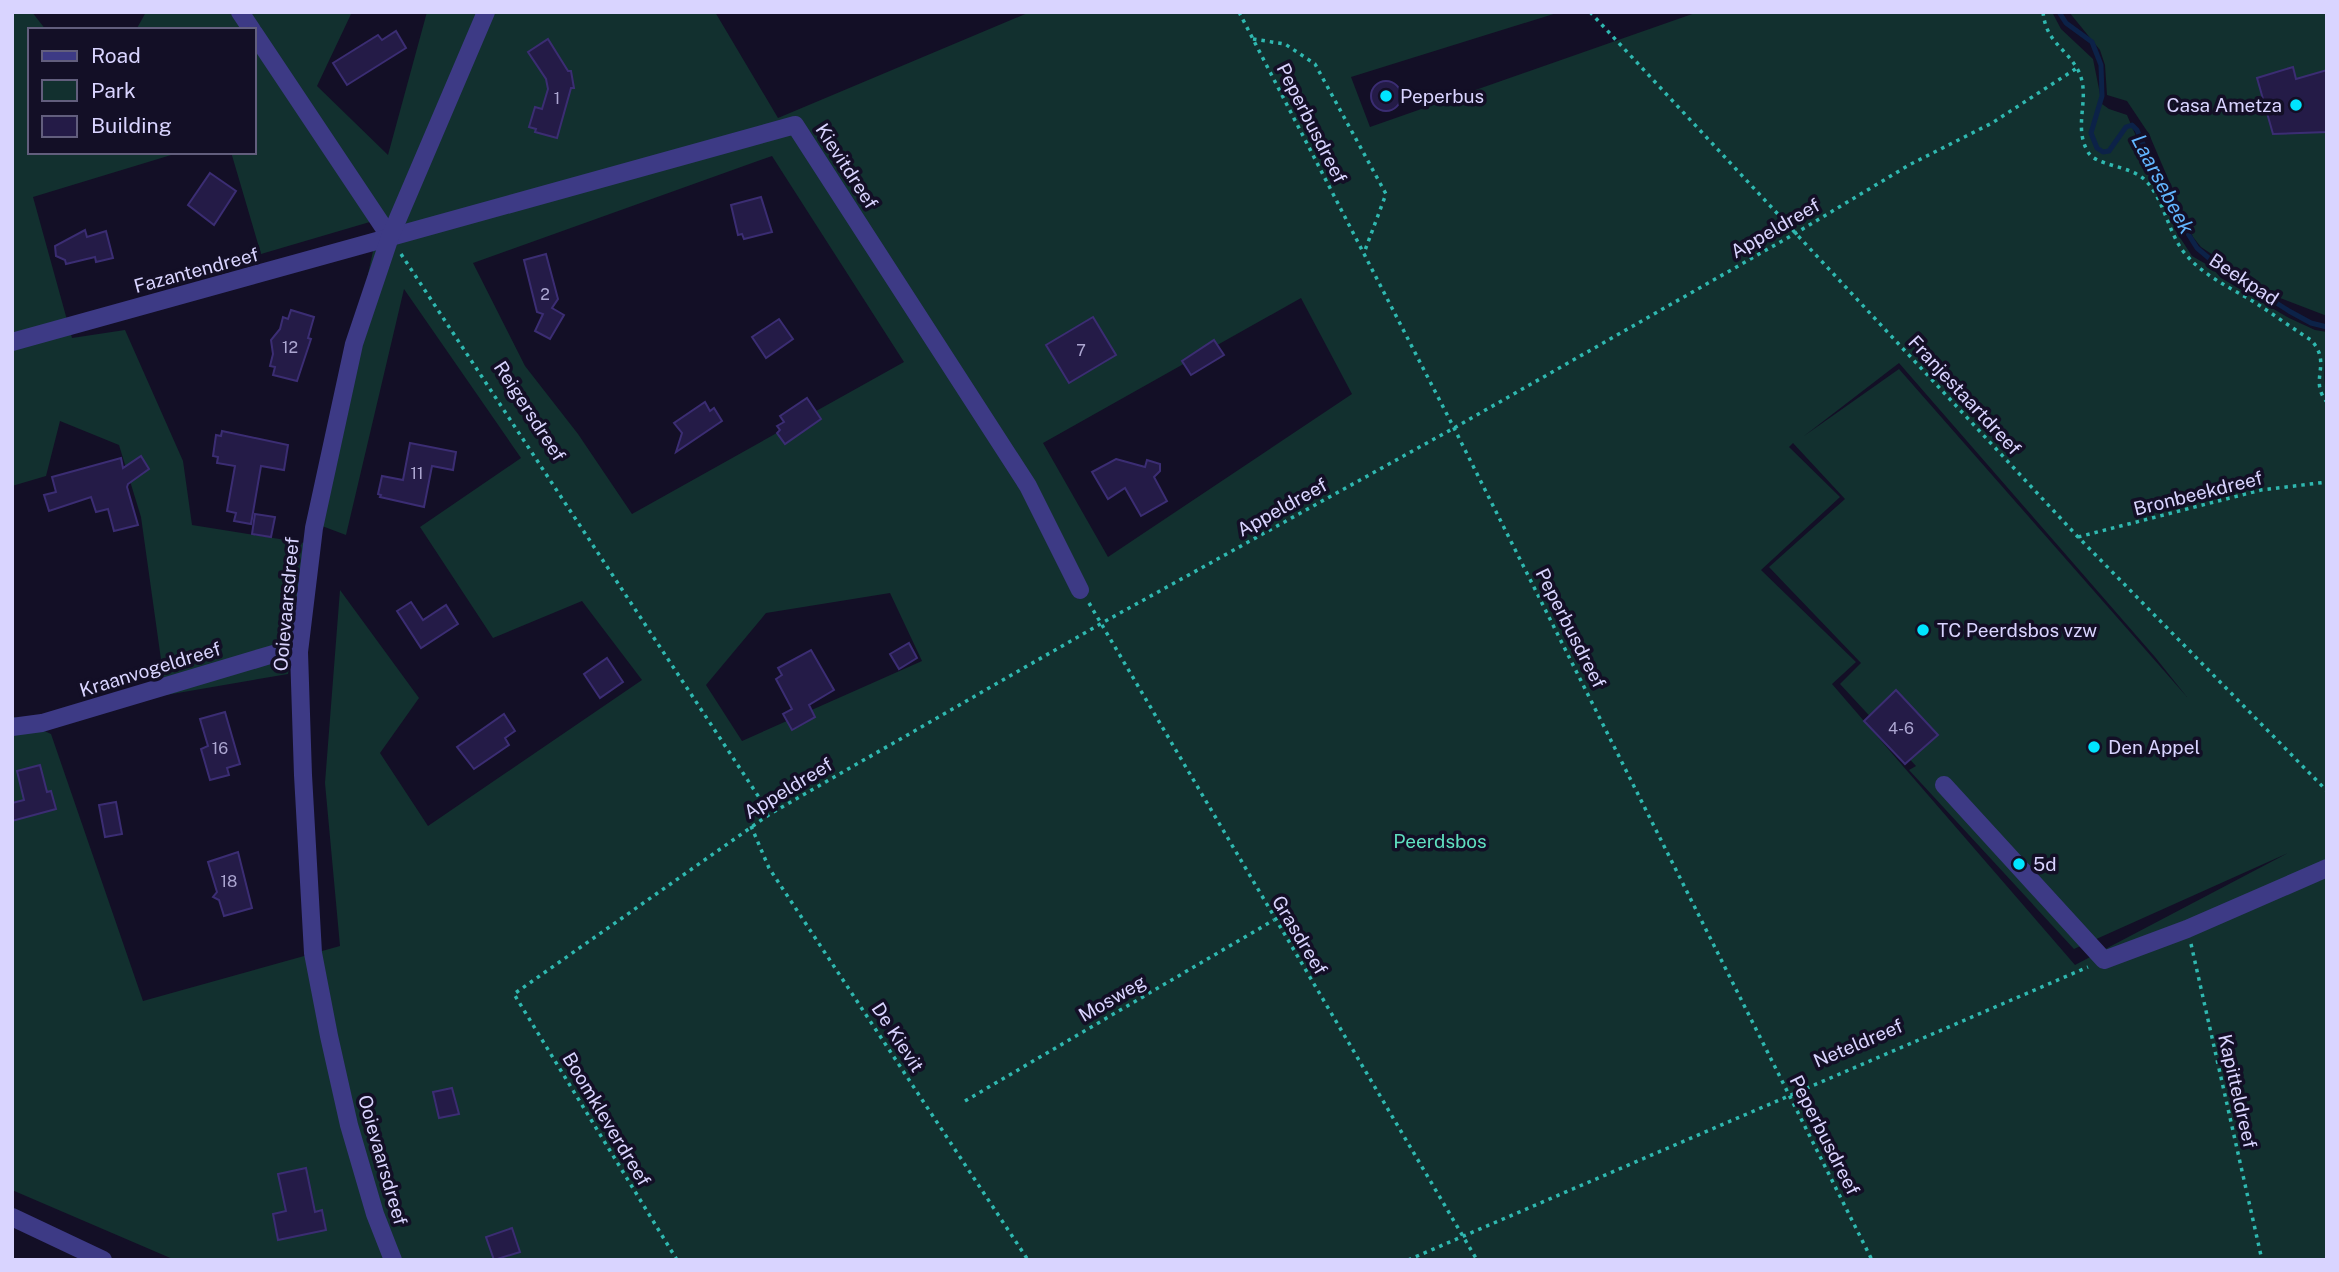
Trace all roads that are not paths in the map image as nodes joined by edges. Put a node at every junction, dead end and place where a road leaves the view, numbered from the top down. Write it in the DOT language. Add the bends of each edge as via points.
graph roads {
  1 [pos="240,12"];
  2 [pos="486,12"];
  3 [pos="251,28"];
  4 [pos="256,36"];
  5 [pos="390,237"];
  6 [pos="12,342"];
  7 [pos="1080,590"];
  8 [pos="299,652"];
  9 [pos="12,727"];
  10 [pos="1944,785"];
  11 [pos="2327,868"];
  12 [pos="12,1217"];
  13 [pos="103,1260"];
  14 [pos="393,1260"];
  1 -- 3 [label="street"];
  2 -- 5 [label="street, Ooievaarsdreef"];
  4 -- 5 [label="street"];
  5 -- 6 [label="street, Fazantendreef"];
  5 -- 7 [label="street, Kievitdreef" via="795,125 1028,486"];
  5 -- 8 [label="street, Ooievaarsdreef" via="354,344 314,527"];
  8 -- 9 [label="street, Kraanvogeldreef" via="280,652 43,723"];
  8 -- 14 [label="street, Ooievaarsdreef" via="313,953 349,1125 374,1213"];
  10 -- 11 [label="street" via="2104,960"];
  12 -- 13 [label="street"];
}
